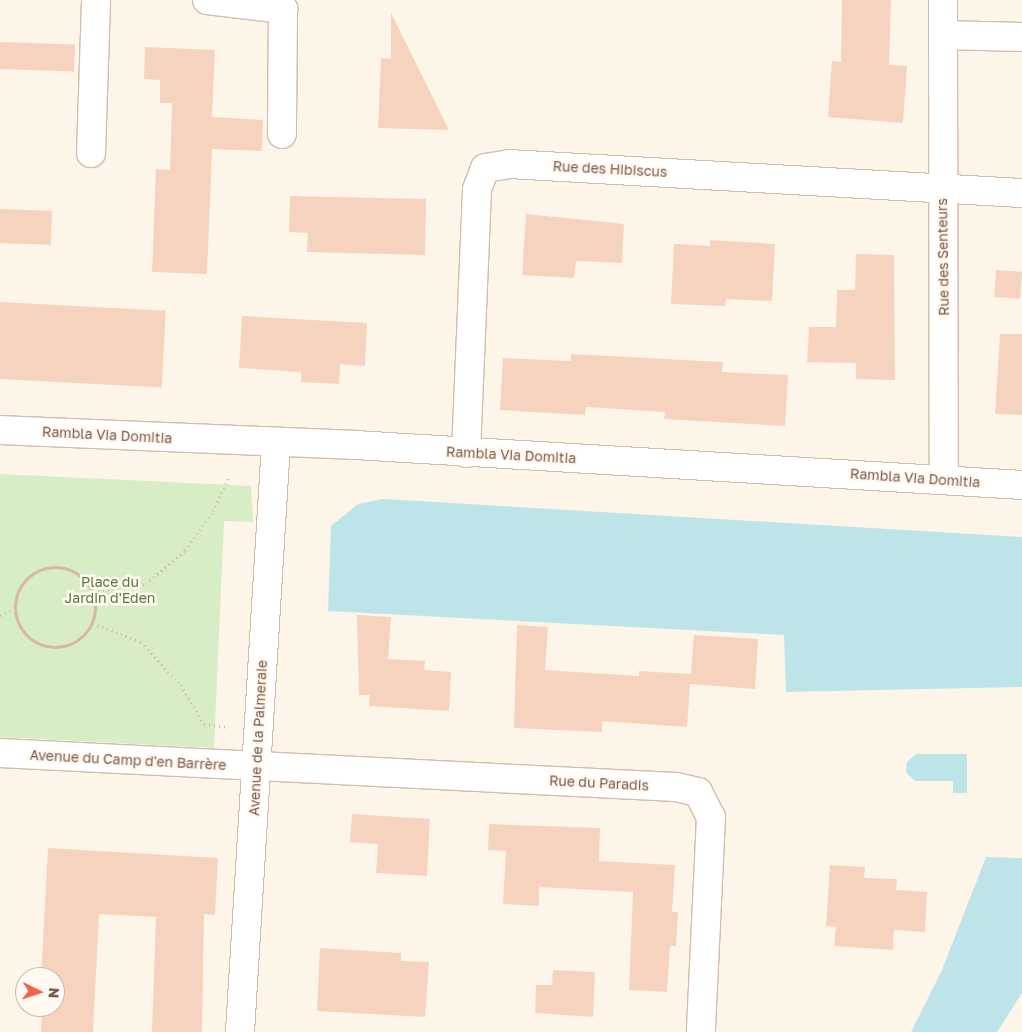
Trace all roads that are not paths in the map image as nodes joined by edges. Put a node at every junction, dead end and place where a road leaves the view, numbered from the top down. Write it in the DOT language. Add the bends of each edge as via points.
graph roads {
  1 [pos="96,0"];
  2 [pos="207,0"];
  3 [pos="943,0"];
  4 [pos="943,35"];
  5 [pos="1022,37"];
  6 [pos="282,134"];
  7 [pos="91,153"];
  8 [pos="942,187"];
  9 [pos="1022,193"];
  10 [pos="0,430"];
  11 [pos="276,444"];
  12 [pos="466,453"];
  13 [pos="944,479"];
  14 [pos="1022,485"];
  15 [pos="0,753"];
  16 [pos="256,767"];
  17 [pos="240,1032"];
  18 [pos="701,1032"];
  1 -- 7 [label="street"];
  2 -- 6 [label="street" via="283,9"];
  3 -- 4 [label="street, Rue des Senteurs"];
  4 -- 5 [label="street"];
  4 -- 8 [label="street, Rue des Senteurs"];
  8 -- 9 [label="street, Rue des Hibiscus"];
  8 -- 12 [label="street, Rue des Hibiscus" via="509,164 485,168 477,189"];
  8 -- 13 [label="street, Rue des Senteurs"];
  10 -- 11 [label="street, Rambla Via Domitia"];
  11 -- 12 [label="street, Rambla Via Domitia"];
  11 -- 16 [label="street, Avenue de la Palmeraie"];
  12 -- 13 [label="street, Rambla Via Domitia"];
  13 -- 14 [label="street, Rambla Via Domitia"];
  15 -- 16 [label="street, Avenue du Camp d'en Barrère"];
  16 -- 17 [label="street, Avenue de la Palmeraie"];
  16 -- 18 [label="street, Rue du Paradis" via="676,787 698,792 711,817"];
}
